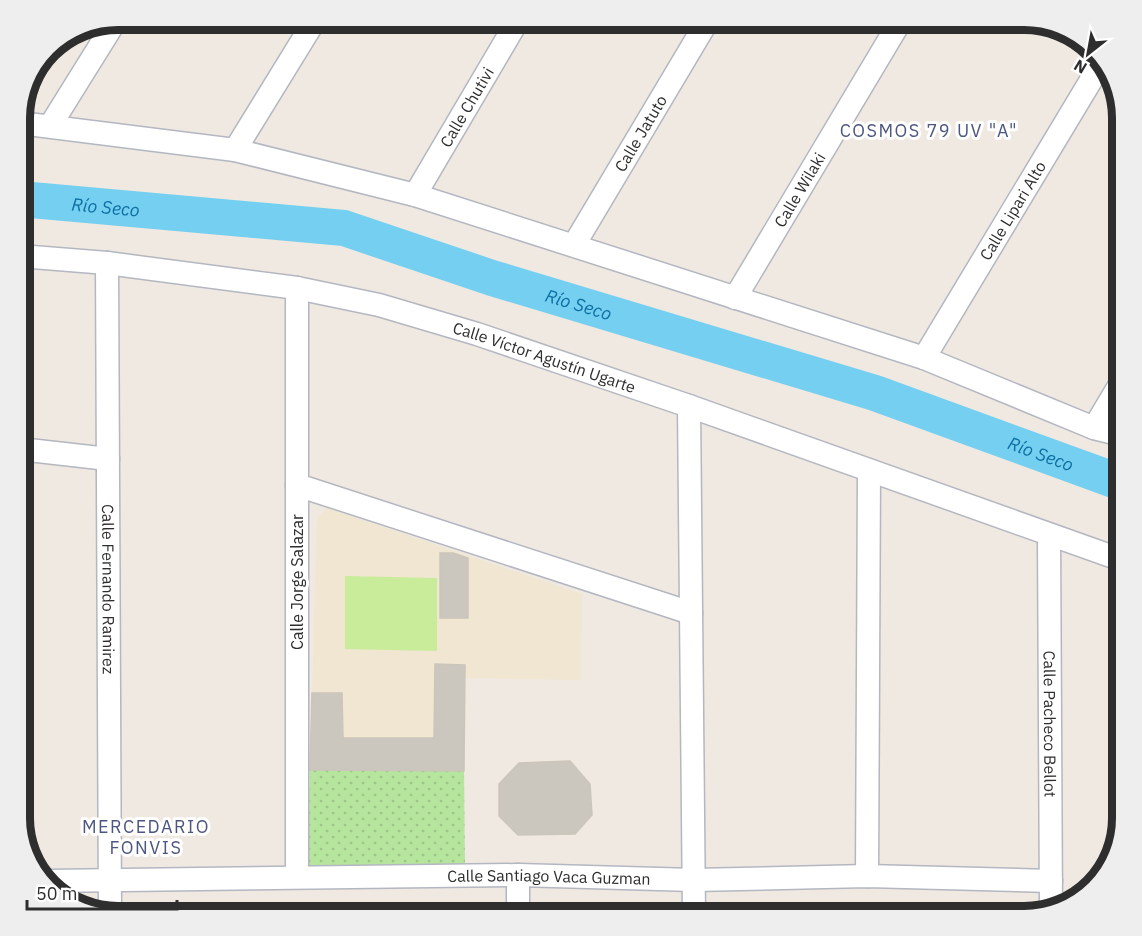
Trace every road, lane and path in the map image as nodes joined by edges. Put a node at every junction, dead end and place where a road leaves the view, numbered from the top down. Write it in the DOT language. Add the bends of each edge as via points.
graph roads {
  1 [pos="309,30"];
  2 [pos="512,30"];
  3 [pos="702,30"];
  4 [pos="896,30"];
  5 [pos="109,31"];
  6 [pos="1097,70"];
  7 [pos="30,124"];
  8 [pos="50,126"];
  9 [pos="235,150"];
  10 [pos="415,195"];
  11 [pos="574,245"];
  12 [pos="30,257"];
  13 [pos="107,263"];
  14 [pos="297,288"];
  15 [pos="735,298"];
  16 [pos="924,358"];
  17 [pos="1112,398"];
  18 [pos="689,406"];
  19 [pos="1095,428"];
  20 [pos="1112,432"];
  21 [pos="30,450"];
  22 [pos="108,459"];
  23 [pos="869,471"];
  24 [pos="297,485"];
  25 [pos="1049,536"];
  26 [pos="1112,557"];
  27 [pos="691,614"];
  28 [pos="518,875"];
  29 [pos="867,876"];
  30 [pos="297,877"];
  31 [pos="694,880"];
  32 [pos="57,881"];
  33 [pos="110,881"];
  34 [pos="1051,881"];
  35 [pos="1051,901"];
  36 [pos="110,905"];
  37 [pos="518,906"];
  38 [pos="694,906"];
  1 -- 9 [label="street"];
  2 -- 10 [label="street, Calle Chutivi"];
  3 -- 11 [label="street, Calle Jatuto"];
  4 -- 15 [label="street, Calle Wilaki"];
  5 -- 8 [label="street"];
  6 -- 16 [label="street, Calle Lipari Alto"];
  7 -- 8 [label="street"];
  8 -- 9 [label="street"];
  9 -- 10 [label="street"];
  10 -- 11 [label="street"];
  11 -- 15 [label="street"];
  12 -- 13 [label="street, Calle Víctor Agustín Ugarte"];
  13 -- 14 [label="street, Calle Víctor Agustín Ugarte"];
  13 -- 22 [label="street, Calle Fernando Ramirez"];
  14 -- 18 [label="street, Calle Víctor Agustín Ugarte" via="379,305 477,334"];
  14 -- 24 [label="street, Calle Jorge Salazar"];
  15 -- 16 [label="street"];
  16 -- 19 [label="street"];
  17 -- 19 [label="street"];
  18 -- 23 [label="street, Calle Víctor Agustín Ugarte"];
  18 -- 27 [label="street"];
  19 -- 20 [label="street"];
  21 -- 22 [label="street"];
  22 -- 33 [label="street, Calle Fernando Ramirez"];
  23 -- 25 [label="street, Calle Víctor Agustín Ugarte"];
  23 -- 29 [label="street"];
  24 -- 27 [label="street"];
  24 -- 30 [label="street, Calle Jorge Salazar"];
  25 -- 26 [label="street, Calle Víctor Agustín Ugarte"];
  25 -- 34 [label="street, Calle Pacheco Bellot"];
  27 -- 31 [label="street"];
  28 -- 30 [label="street, Calle Santiago Vaca Guzman"];
  28 -- 31 [label="street, Calle Santiago Vaca Guzman"];
  28 -- 37 [label="street"];
  29 -- 31 [label="street, Calle Santiago Vaca Guzman"];
  29 -- 34 [label="street, Calle Santiago Vaca Guzman"];
  30 -- 33 [label="street, Calle Santiago Vaca Guzman"];
  31 -- 38 [label="street"];
  32 -- 33 [label="street, Calle Santiago Vaca Guzman"];
  33 -- 36 [label="street, Calle Fernando Ramirez"];
  34 -- 35 [label="street, Calle Pacheco Bellot"];
}
